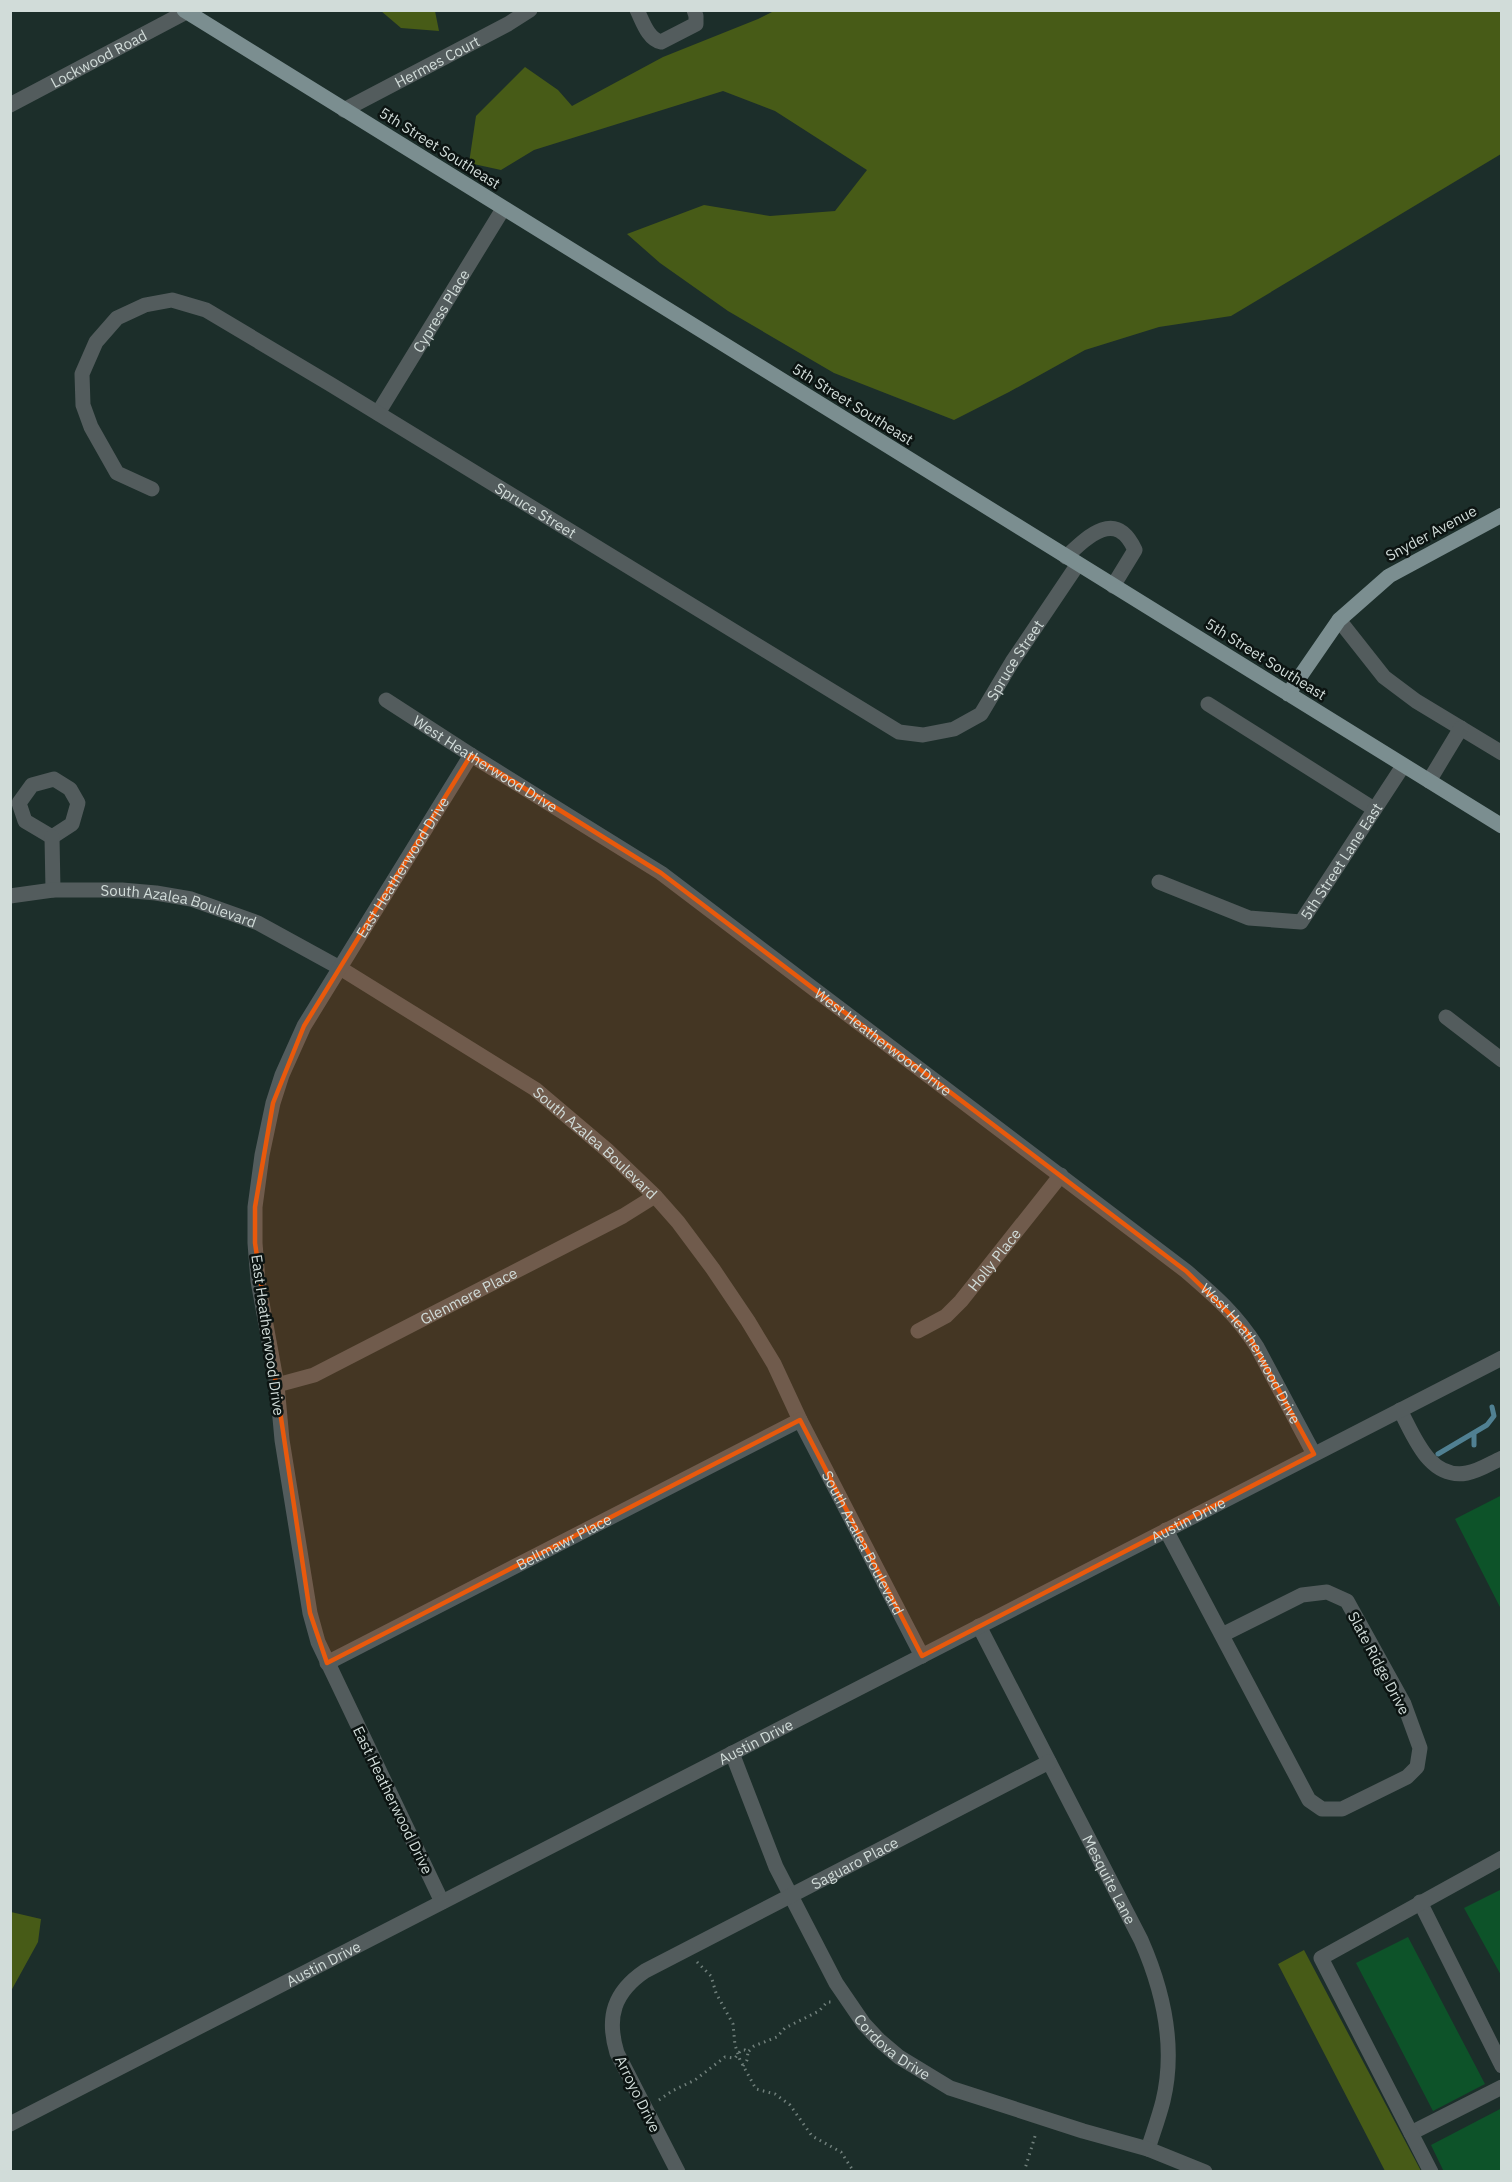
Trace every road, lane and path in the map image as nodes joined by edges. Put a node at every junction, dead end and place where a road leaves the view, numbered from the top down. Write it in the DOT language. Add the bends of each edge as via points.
graph roads {
  1 [pos="530,10"];
  2 [pos="637,10"];
  3 [pos="694,10"];
  4 [pos="185,11"];
  5 [pos="10,105"];
  6 [pos="344,110"];
  7 [pos="503,209"];
  8 [pos="378,413"];
  9 [pos="152,489"];
  10 [pos="1502,515"];
  11 [pos="1072,561"];
  12 [pos="1113,586"];
  13 [pos="1339,620"];
  14 [pos="1288,694"];
  15 [pos="386,700"];
  16 [pos="1208,704"];
  17 [pos="1461,728"];
  18 [pos="1502,753"];
  19 [pos="471,755"];
  20 [pos="1403,765"];
  21 [pos="1429,781"];
  22 [pos="1374,809"];
  23 [pos="1502,826"];
  24 [pos="52,837"];
  25 [pos="1159,882"];
  26 [pos="53,891"];
  27 [pos="10,896"];
  28 [pos="340,968"];
  29 [pos="1446,1017"];
  30 [pos="1502,1060"];
  31 [pos="1061,1175"];
  32 [pos="655,1196"];
  33 [pos="918,1331"];
  34 [pos="1502,1358"];
  35 [pos="277,1385"];
  36 [pos="1400,1410"];
  37 [pos="800,1420"];
  38 [pos="1314,1454"];
  39 [pos="1502,1458"];
  40 [pos="1166,1530"];
  41 [pos="979,1626"];
  42 [pos="1222,1635"];
  43 [pos="922,1656"];
  44 [pos="327,1663"];
  45 [pos="732,1753"];
  46 [pos="1048,1762"];
  47 [pos="1502,1858"];
  48 [pos="790,1894"];
  49 [pos="442,1902"];
  50 [pos="1420,1902"];
  51 [pos="690,1947"];
  52 [pos="660,1962"];
  53 [pos="846,1996"];
  54 [pos="748,2052"];
  55 [pos="738,2054"];
  56 [pos="743,2066"];
  57 [pos="1502,2066"];
  58 [pos="1500,2091"];
  59 [pos="644,2107"];
  60 [pos="1040,2117"];
  61 [pos="10,2124"];
  62 [pos="1412,2133"];
  63 [pos="1148,2150"];
  64 [pos="678,2172"];
  65 [pos="854,2172"];
  66 [pos="1024,2172"];
  67 [pos="1205,2172"];
  68 [pos="1431,2172"];
  1 -- 6 [label="street, Hermes Court"];
  2 -- 3 [label="street" via="650,35 662,42 696,24"];
  4 -- 5 [label="street, Lockwood Road"];
  4 -- 6 [label="main road, 5th Street Southeast"];
  6 -- 7 [label="main road, 5th Street Southeast"];
  7 -- 8 [label="street, Cypress Place"];
  7 -- 11 [label="main road, 5th Street Southeast"];
  8 -- 9 [label="street, Spruce Street" via="206,310 172,300 146,305 117,318 96,342 82,374 83,405 117,473"];
  8 -- 11 [label="street, Spruce Street" via="899,732 923,735 954,729 981,714"];
  10 -- 13 [label="main road, Snyder Avenue" via="1389,576"];
  11 -- 12 [label="main road, 5th Street Southeast"];
  11 -- 12 [label="street, Spruce Street" via="1087,537 1116,529 1128,535 1135,550"];
  12 -- 14 [label="main road, 5th Street Southeast"];
  13 -- 14 [label="main road, Snyder Avenue"];
  13 -- 17 [label="street" via="1384,677"];
  14 -- 20 [label="main road, 5th Street Southeast"];
  15 -- 19 [label="street, West Heatherwood Drive"];
  16 -- 22 [label="street"];
  17 -- 18 [label="street"];
  17 -- 21 [label="street"];
  19 -- 28 [label="street, East Heatherwood Drive"];
  19 -- 31 [label="street, West Heatherwood Drive" via="661,873"];
  20 -- 21 [label="main road, 5th Street Southeast"];
  20 -- 22 [label="street, 5th Street Lane East"];
  21 -- 23 [label="main road, 5th Street Southeast"];
  22 -- 25 [label="street, 5th Street Lane East" via="1301,922 1249,918"];
  24 -- 26 [label="street"];
  26 -- 27 [label="street, South Azalea Boulevard"];
  26 -- 28 [label="street, South Azalea Boulevard" via="122,890 191,899 258,923"];
  28 -- 32 [label="street, South Azalea Boulevard" via="535,1089"];
  28 -- 35 [label="street, East Heatherwood Drive" via="304,1026 282,1075 262,1155 255,1243"];
  29 -- 30 [label="street"];
  31 -- 33 [label="street, Holly Place" via="962,1301 946,1316"];
  31 -- 38 [label="street, West Heatherwood Drive" via="1186,1271 1232,1312 1257,1347"];
  32 -- 35 [label="street, Glenmere Place" via="314,1375"];
  32 -- 37 [label="street, South Azalea Boulevard" via="748,1321 774,1364"];
  34 -- 36 [label="street, Austin Drive"];
  35 -- 44 [label="street, East Heatherwood Drive" via="310,1613"];
  36 -- 38 [label="street, Austin Drive"];
  36 -- 39 [label="street" via="1426,1459 1439,1468 1464,1474"];
  37 -- 43 [label="street, South Azalea Boulevard"];
  37 -- 44 [label="street, Bellmawr Place"];
  38 -- 40 [label="street, Austin Drive"];
  40 -- 41 [label="street, Austin Drive"];
  40 -- 42 [label="street, Slate Ridge Drive"];
  41 -- 43 [label="street, Austin Drive"];
  41 -- 46 [label="street, Mesquite Lane"];
  42 -- 42 [label="street, Slate Ridge Drive" via="1308,1800 1322,1809 1342,1809 1407,1777 1417,1767 1420,1748 1404,1704 1347,1601 1327,1592 1302,1595"];
  43 -- 45 [label="street, Austin Drive"];
  44 -- 49 [label="street, East Heatherwood Drive"];
  45 -- 48 [label="street, Cordova Drive"];
  45 -- 49 [label="street, Austin Drive"];
  46 -- 48 [label="street, Saguaro Place"];
  46 -- 63 [label="street, Mesquite Lane" via="1141,1940 1162,1999 1168,2050 1166,2081"];
  47 -- 50 [label="street"];
  48 -- 51 [label="street, Saguaro Place"];
  48 -- 53 [label="street, Cordova Drive"];
  49 -- 61 [label="street, Austin Drive"];
  50 -- 57 [label="street"];
  50 -- 62 [label="street" via="1321,1958"];
  51 -- 52 [label="street, Saguaro Place"];
  51 -- 55 [label="path" via="694,1960 711,1976 733,2024"];
  52 -- 59 [label="street, Arroyo Drive" via="632,1980 621,1993 612,2025 617,2053"];
  53 -- 54 [label="path" via="827,2002 819,2011"];
  53 -- 60 [label="street, Cordova Drive" via="879,2040 936,2081"];
  54 -- 55 [label="path" via="741,2050"];
  54 -- 56 [label="path"];
  55 -- 56 [label="path"];
  55 -- 59 [label="path" via="719,2060 695,2080"];
  56 -- 65 [label="path" via="756,2089 775,2094 790,2105 812,2136 841,2152"];
  58 -- 62 [label="street"];
  59 -- 64 [label="street, Arroyo Drive"];
  60 -- 63 [label="street, Cordova Drive"];
  60 -- 66 [label="path"];
  62 -- 68 [label="street"];
  63 -- 67 [label="street, Cordova Drive"];
}
